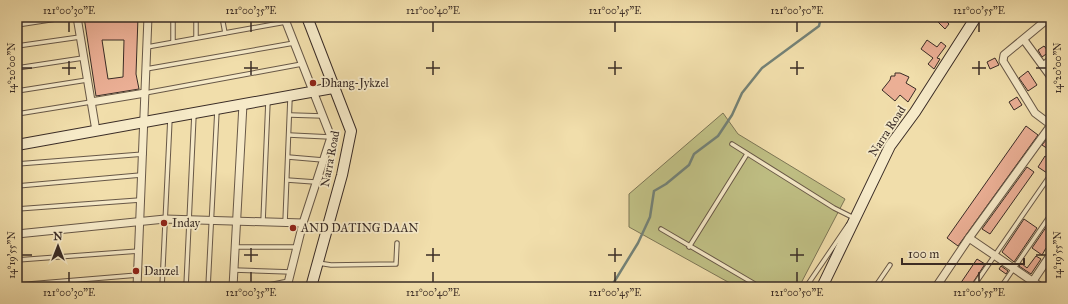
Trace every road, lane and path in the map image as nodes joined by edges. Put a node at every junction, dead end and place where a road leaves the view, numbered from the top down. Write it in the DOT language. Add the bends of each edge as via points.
graph roads {
  1 [pos="69,17"];
  2 [pos="77,17"];
  3 [pos="148,17"];
  4 [pos="173,17"];
  5 [pos="196,17"];
  6 [pos="222,17"];
  7 [pos="306,17"];
  8 [pos="976,17"];
  9 [pos="1050,17"];
  10 [pos="285,20"];
  11 [pos="17,25"];
  12 [pos="225,33"];
  13 [pos="80,37"];
  14 [pos="196,38"];
  15 [pos="1024,40"];
  16 [pos="172,42"];
  17 [pos="294,43"];
  18 [pos="17,46"];
  19 [pos="147,47"];
  20 [pos="83,58"];
  21 [pos="1051,58"];
  22 [pos="302,64"];
  23 [pos="1042,65"];
  24 [pos="17,68"];
  25 [pos="146,69"];
  26 [pos="1051,77"];
  27 [pos="87,80"];
  28 [pos="333,88"];
  29 [pos="17,91"];
  30 [pos="313,92"];
  31 [pos="145,93"];
  32 [pos="290,96"];
  33 [pos="268,100"];
  34 [pos="91,102"];
  35 [pos="243,104"];
  36 [pos="217,109"];
  37 [pos="194,113"];
  38 [pos="17,114"];
  39 [pos="290,115"];
  40 [pos="323,116"];
  41 [pos="170,117"];
  42 [pos="145,121"];
  43 [pos="1051,126"];
  44 [pos="96,131"];
  45 [pos="289,135"];
  46 [pos="331,137"];
  47 [pos="17,144"];
  48 [pos="732,144"];
  49 [pos="144,154"];
  50 [pos="747,154"];
  51 [pos="288,157"];
  52 [pos="324,160"];
  53 [pos="17,164"];
  54 [pos="1051,174"];
  55 [pos="142,175"];
  56 [pos="287,180"];
  57 [pos="315,182"];
  58 [pos="17,186"];
  59 [pos="140,200"];
  60 [pos="17,209"];
  61 [pos="1051,214"];
  62 [pos="165,219"];
  63 [pos="189,220"];
  64 [pos="854,220"];
  65 [pos="212,221"];
  66 [pos="140,222"];
  67 [pos="236,222"];
  68 [pos="263,222"];
  69 [pos="285,223"];
  70 [pos="303,223"];
  71 [pos="661,229"];
  72 [pos="17,234"];
  73 [pos="969,238"];
  74 [pos="397,243"];
  75 [pos="235,247"];
  76 [pos="297,247"];
  77 [pos="689,247"];
  78 [pos="139,251"];
  79 [pos="995,256"];
  80 [pos="1050,257"];
  81 [pos="17,260"];
  82 [pos="318,263"];
  83 [pos="890,265"];
  84 [pos="1014,268"];
  85 [pos="234,270"];
  86 [pos="291,272"];
  87 [pos="138,275"];
  88 [pos="1033,281"];
  89 [pos="17,284"];
  90 [pos="137,287"];
  91 [pos="162,287"];
  92 [pos="186,287"];
  93 [pos="208,287"];
  94 [pos="233,287"];
  95 [pos="268,287"];
  96 [pos="311,287"];
  97 [pos="760,287"];
  98 [pos="806,287"];
  99 [pos="822,287"];
  100 [pos="875,287"];
  101 [pos="936,287"];
  102 [pos="973,287"];
  103 [pos="1001,287"];
  104 [pos="1041,287"];
  1 -- 11 [label="lane"];
  2 -- 13 [label="street"];
  3 -- 19 [label="street"];
  4 -- 16 [label="lane"];
  5 -- 14 [label="lane"];
  6 -- 12 [label="lane"];
  7 -- 28 [label="street, Narra Road"];
  8 -- 64 [label="street, Narra Road" via="916,112 890,146"];
  9 -- 15 [label="street"];
  10 -- 12 [label="lane"];
  10 -- 17 [label="street"];
  12 -- 14 [label="lane"];
  13 -- 18 [label="lane"];
  13 -- 20 [label="street"];
  14 -- 16 [label="lane"];
  15 -- 23 [label="street"];
  15 -- 43 [label="street" via="1004,55 1003,61 1035,113"];
  16 -- 19 [label="lane"];
  17 -- 22 [label="street"];
  17 -- 25 [label="lane"];
  19 -- 25 [label="street"];
  20 -- 24 [label="lane"];
  20 -- 27 [label="street"];
  21 -- 23 [label="lane"];
  22 -- 30 [label="street"];
  22 -- 31 [label="lane"];
  23 -- 26 [label="street"];
  25 -- 31 [label="street"];
  27 -- 29 [label="lane"];
  27 -- 34 [label="street"];
  28 -- 30 [label="street"];
  28 -- 82 [label="street, Narra Road" via="351,131"];
  30 -- 32 [label="street"];
  30 -- 40 [label="street"];
  31 -- 34 [label="street"];
  31 -- 42 [label="street"];
  32 -- 33 [label="street"];
  32 -- 39 [label="lane"];
  33 -- 35 [label="street"];
  33 -- 68 [label="lane"];
  34 -- 38 [label="lane"];
  34 -- 44 [label="street"];
  35 -- 36 [label="street"];
  35 -- 67 [label="street"];
  36 -- 37 [label="street"];
  36 -- 65 [label="lane"];
  37 -- 41 [label="street"];
  37 -- 63 [label="lane"];
  39 -- 40 [label="lane"];
  39 -- 45 [label="lane"];
  40 -- 46 [label="street"];
  41 -- 42 [label="street"];
  41 -- 62 [label="lane"];
  42 -- 44 [label="street"];
  42 -- 49 [label="street"];
  43 -- 73 [label="street"];
  44 -- 47 [label="street"];
  45 -- 46 [label="lane"];
  45 -- 51 [label="lane"];
  46 -- 52 [label="street"];
  48 -- 50 [label="lane"];
  49 -- 53 [label="lane"];
  49 -- 55 [label="street"];
  50 -- 64 [label="lane"];
  50 -- 77 [label="lane"];
  51 -- 52 [label="lane"];
  51 -- 56 [label="lane"];
  52 -- 57 [label="street"];
  54 -- 79 [label="lane"];
  55 -- 58 [label="lane"];
  55 -- 59 [label="street"];
  56 -- 57 [label="lane"];
  56 -- 69 [label="lane"];
  57 -- 70 [label="street"];
  59 -- 60 [label="lane"];
  59 -- 66 [label="street"];
  61 -- 84 [label="lane"];
  62 -- 63 [label="street"];
  62 -- 66 [label="street"];
  62 -- 91 [label="lane"];
  63 -- 65 [label="street"];
  63 -- 92 [label="lane"];
  64 -- 98 [label="lane" via="846,226"];
  64 -- 99 [label="street, Narra Road"];
  65 -- 67 [label="street"];
  65 -- 93 [label="lane"];
  66 -- 72 [label="street"];
  66 -- 78 [label="street"];
  67 -- 68 [label="street"];
  67 -- 75 [label="street"];
  68 -- 69 [label="street"];
  69 -- 70 [label="street"];
  70 -- 76 [label="street"];
  71 -- 77 [label="lane"];
  73 -- 79 [label="street"];
  73 -- 101 [label="street"];
  74 -- 82 [label="lane" via="396,264"];
  75 -- 76 [label="lane"];
  75 -- 85 [label="street"];
  76 -- 86 [label="street"];
  77 -- 97 [label="lane"];
  78 -- 81 [label="lane"];
  78 -- 87 [label="street"];
  79 -- 84 [label="street"];
  79 -- 102 [label="lane"];
  80 -- 88 [label="street"];
  82 -- 96 [label="street, Narra Road"];
  83 -- 100 [label="lane"];
  84 -- 88 [label="street"];
  84 -- 103 [label="lane"];
  85 -- 86 [label="lane"];
  85 -- 94 [label="street"];
  86 -- 95 [label="street" via="288,283"];
  87 -- 89 [label="lane"];
  87 -- 90 [label="street"];
  88 -- 104 [label="street"];
}
